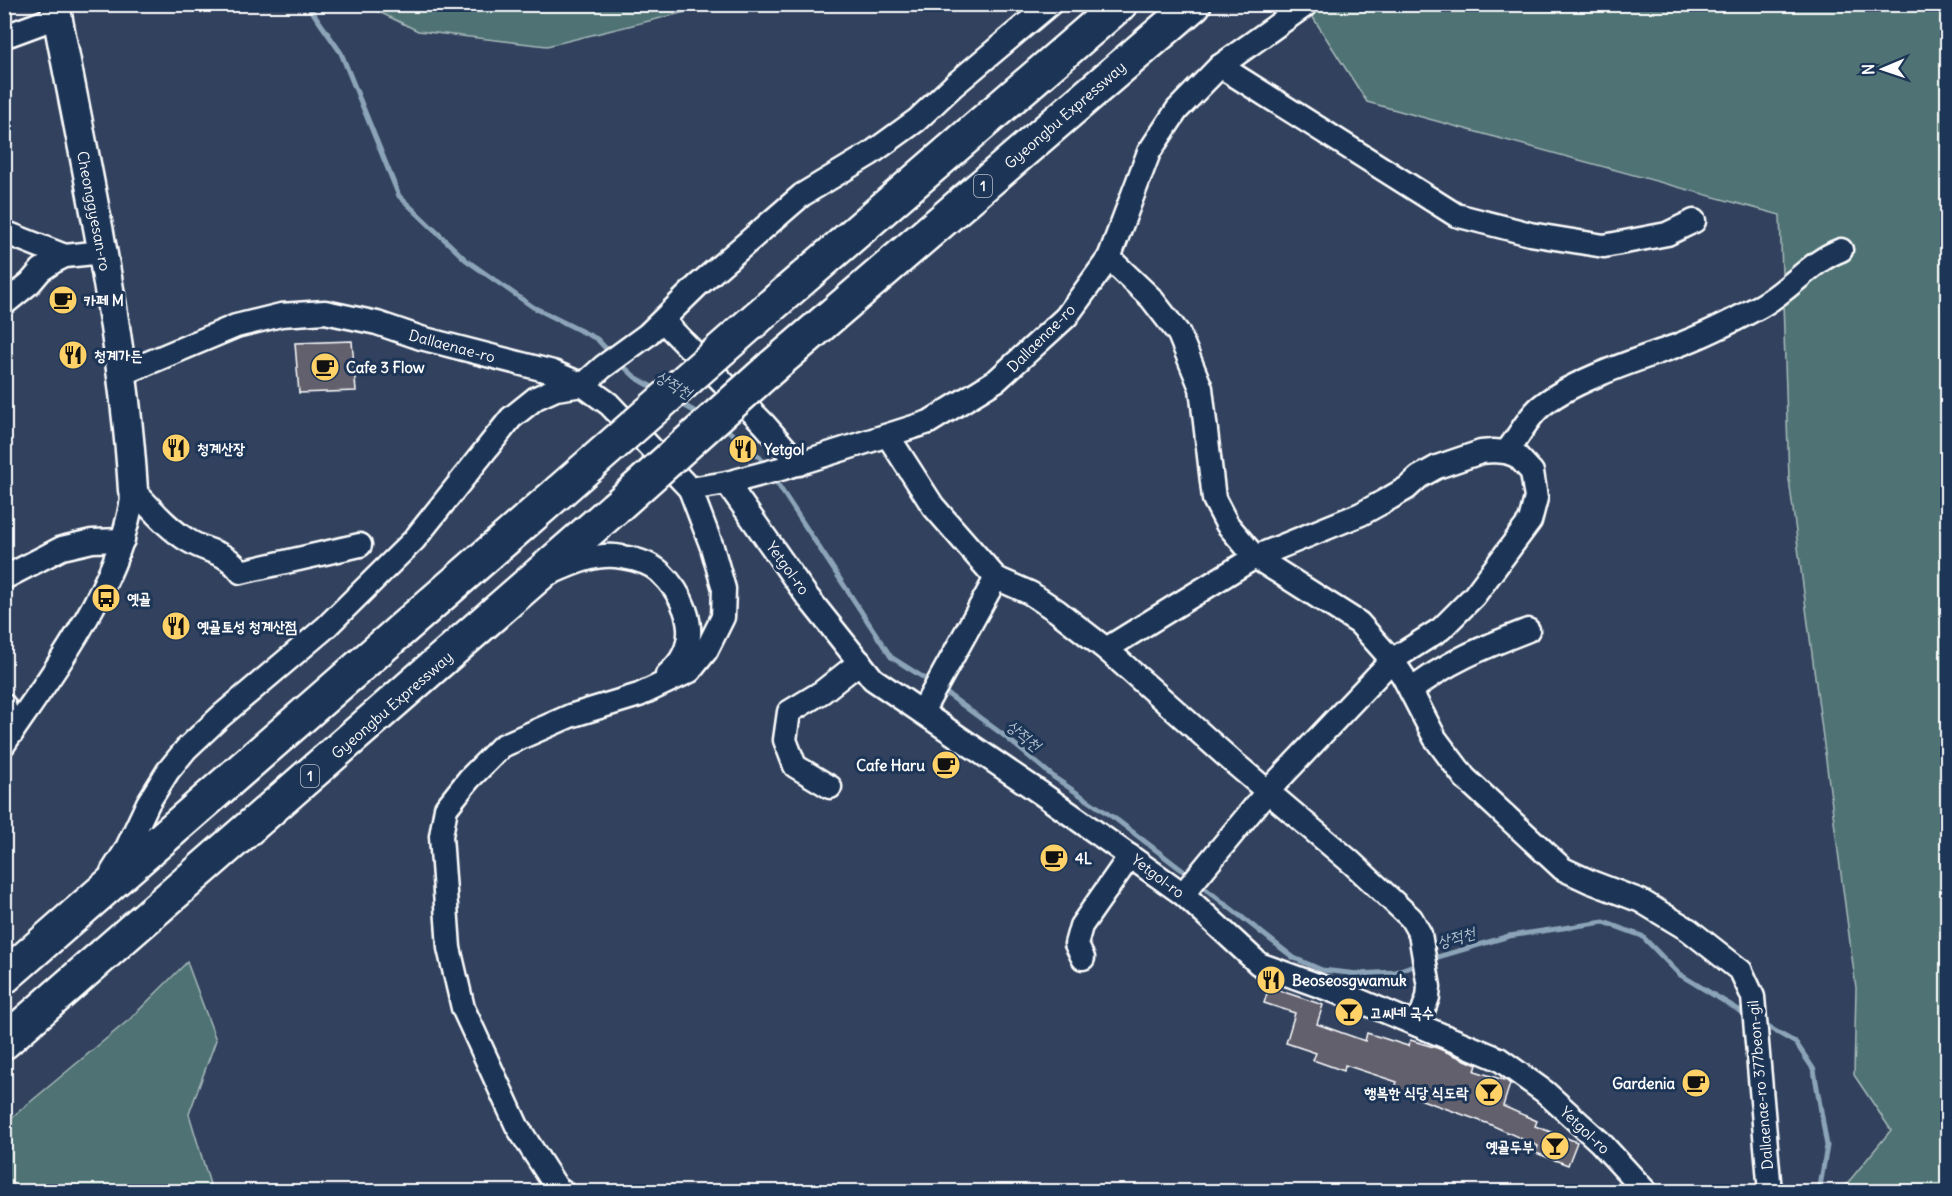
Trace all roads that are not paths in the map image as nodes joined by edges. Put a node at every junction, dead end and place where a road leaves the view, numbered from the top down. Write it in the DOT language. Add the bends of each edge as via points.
graph roads {
  1 [pos="1050,4"];
  2 [pos="1120,4"];
  3 [pos="1194,4"];
  4 [pos="1307,4"];
  5 [pos="56,11"];
  6 [pos="4,34"];
  7 [pos="1220,66"];
  8 [pos="1694,221"];
  9 [pos="4,232"];
  10 [pos="1841,250"];
  11 [pos="103,252"];
  12 [pos="65,256"];
  13 [pos="1109,258"];
  14 [pos="4,304"];
  15 [pos="655,328"];
  16 [pos="122,374"];
  17 [pos="583,385"];
  18 [pos="888,436"];
  19 [pos="1506,452"];
  20 [pos="791,466"];
  21 [pos="738,480"];
  22 [pos="690,489"];
  23 [pos="133,490"];
  24 [pos="123,540"];
  25 [pos="360,545"];
  26 [pos="1255,557"];
  27 [pos="4,578"];
  28 [pos="996,578"];
  29 [pos="524,588"];
  30 [pos="1528,630"];
  31 [pos="1106,649"];
  32 [pos="1392,660"];
  33 [pos="860,662"];
  34 [pos="1411,691"];
  35 [pos="639,695"];
  36 [pos="926,704"];
  37 [pos="4,705"];
  38 [pos="8,738"];
  39 [pos="830,788"];
  40 [pos="1267,792"];
  41 [pos="1130,856"];
  42 [pos="1183,894"];
  43 [pos="96,898"];
  44 [pos="1083,958"];
  45 [pos="4,976"];
  46 [pos="1418,1025"];
  47 [pos="4,1042"];
  48 [pos="563,1191"];
  49 [pos="1646,1191"];
  50 [pos="1770,1191"];
  1 -- 15 [label="street" via="917,120 802,195"];
  2 -- 43 [label="highway, bridge"];
  3 -- 29 [label="highway, Gyeongbu Expressway / 1, bridge" via="772,367"];
  4 -- 7 [label="street, Dallaenae-ro"];
  5 -- 6 [label="street"];
  5 -- 11 [label="main road, Cheonggyesan-ro"];
  7 -- 8 [label="street" via="1456,215 1530,234 1604,246 1667,234"];
  7 -- 13 [label="street, Dallaenae-ro" via="1177,110 1149,152"];
  9 -- 12 [label="street"];
  10 -- 19 [label="street" via="1827,255 1759,307 1551,400 1538,409"];
  11 -- 12 [label="street"];
  11 -- 16 [label="main road, Cheonggyesan-ro"];
  12 -- 14 [label="street" via="40,270"];
  13 -- 18 [label="street, Dallaenae-ro" via="1066,317 997,380 929,423"];
  13 -- 26 [label="street, Dallaenae-ro 377beon-gil" via="1151,298 1179,334 1202,388 1214,499 1227,524"];
  15 -- 17 [label="street"];
  15 -- 20 [label="street" via="764,424"];
  16 -- 17 [label="street, Dallaenae-ro" via="236,326 281,315 325,312 553,372"];
  16 -- 23 [label="main road, Cheonggyesan-ro"];
  17 -- 22 [label="street, Dallaenae-ro" via="609,404"];
  17 -- 43 [label="street" via="556,389 536,398 511,418 414,540 325,628 186,749 148,803 126,850"];
  18 -- 20 [label="street, Dallaenae-ro"];
  18 -- 28 [label="street" via="933,506"];
  19 -- 26 [label="street" via="1481,452 1437,467 1361,514"];
  19 -- 32 [label="street" via="1517,456 1532,472 1536,498 1530,521 1461,609 1441,629"];
  20 -- 21 [label="street, Dallaenae-ro"];
  21 -- 22 [label="street"];
  21 -- 33 [label="street, Yetgol-ro" via="806,595"];
  22 -- 35 [label="street" via="724,589 723,617 706,651 690,671"];
  23 -- 24 [label="street, Cheonggyesan-ro"];
  23 -- 25 [label="street" via="172,529 190,542 231,559 241,572"];
  24 -- 27 [label="street" via="92,540 62,548"];
  24 -- 38 [label="street, Cheonggyesan-ro" via="84,623"];
  26 -- 31 [label="street"];
  26 -- 32 [label="street, Dallaenae-ro 377beon-gil" via="1359,623"];
  28 -- 31 [label="street" via="1030,593"];
  28 -- 36 [label="street"];
  29 -- 35 [label="street" via="568,565 600,557 620,556 659,571 682,600 688,615 688,643 678,664"];
  29 -- 47 [label="highway, Gyeongbu Expressway / 1"];
  30 -- 34 [label="street" via="1428,676"];
  31 -- 40 [label="street"];
  32 -- 34 [label="street, Dallaenae-ro 377beon-gil"];
  32 -- 40 [label="street"];
  33 -- 36 [label="street, Yetgol-ro" via="873,678"];
  33 -- 39 [label="street" via="789,712 785,740 795,766"];
  34 -- 50 [label="street, Dallaenae-ro 377beon-gil" via="1435,738 1465,778 1563,869 1641,901 1689,930 1741,970 1753,997"];
  35 -- 48 [label="street" via="570,716 502,746 446,808 441,836 449,948 463,1008 517,1126 557,1188"];
  36 -- 41 [label="street, Yetgol-ro"];
  37 -- 38 [label="street"];
  40 -- 42 [label="street"];
  40 -- 46 [label="street" via="1390,897 1417,927 1429,992"];
  41 -- 42 [label="street, Yetgol-ro"];
  41 -- 44 [label="street" via="1081,926 1076,944"];
  42 -- 46 [label="street, Yetgol-ro" via="1259,964"];
  43 -- 45 [label="highway"];
  46 -- 49 [label="street, Yetgol-ro" via="1499,1059 1545,1092"];
}
